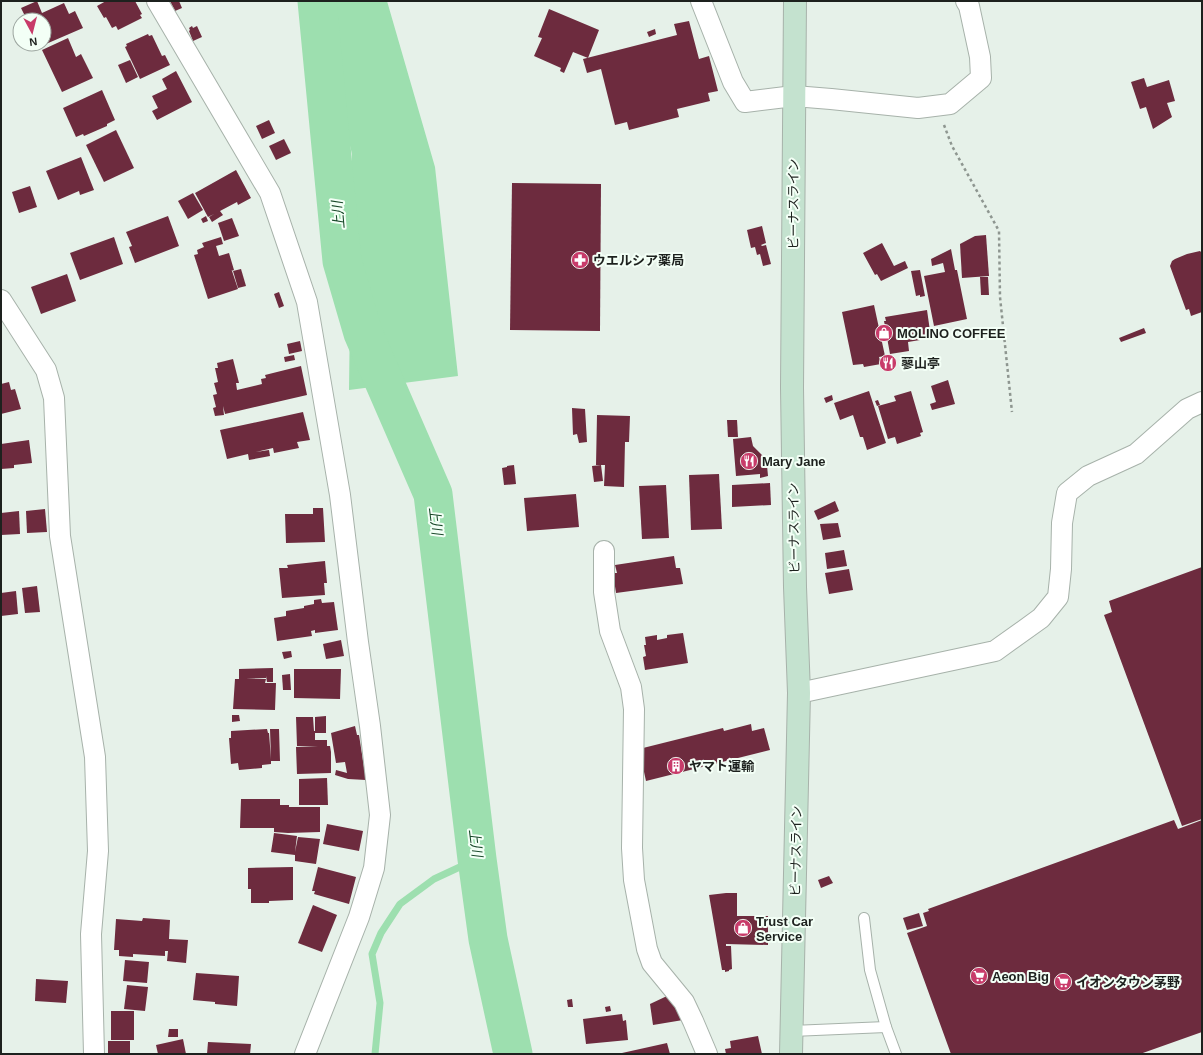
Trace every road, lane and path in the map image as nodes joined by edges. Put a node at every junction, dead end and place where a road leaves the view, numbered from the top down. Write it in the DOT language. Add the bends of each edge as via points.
graph roads {
  1 [pos="157,1"];
  2 [pos="701,1"];
  3 [pos="795,1"];
  4 [pos="966,1"];
  5 [pos="794,96"];
  6 [pos="937,106"];
  7 [pos="1,300"];
  8 [pos="1202,402"];
  9 [pos="1012,412"];
  10 [pos="604,551"];
  11 [pos="799,693"];
  12 [pos="864,918"];
  13 [pos="886,1027"];
  14 [pos="792,1031"];
  15 [pos="94,1054"];
  16 [pos="305,1054"];
  17 [pos="706,1054"];
  18 [pos="791,1054"];
  19 [pos="896,1054"];
  1 -- 16 [label="street" via="270,193 307,302 340,495 380,814 374,868 359,917"];
  2 -- 5 [label="street" via="733,82 745,102"];
  3 -- 5 [label="main road, ビーナスライン"];
  4 -- 6 [label="street" via="980,57 981,78 950,104"];
  5 -- 6 [label="street" via="918,108"];
  5 -- 11 [label="main road, ビーナスライン" via="792,388"];
  6 -- 9 [label="path" via="952,146 998,231 1000,297"];
  7 -- 15 [label="street" via="46,370 54,398 60,536 95,757 98,851 92,934"];
  8 -- 11 [label="street" via="1187,409 1136,454 1088,476 1067,493 1062,523 1058,597 1041,618 995,651"];
  10 -- 17 [label="street" via="604,592 610,631 631,687 634,709 632,848 634,880 646,949 652,963 684,1002"];
  11 -- 14 [label="main road, ビーナスライン"];
  12 -- 13 [label="lane" via="870,970"];
  13 -- 14 [label="lane"];
  13 -- 19 [label="lane"];
  14 -- 18 [label="main road, ビーナスライン"];
}
